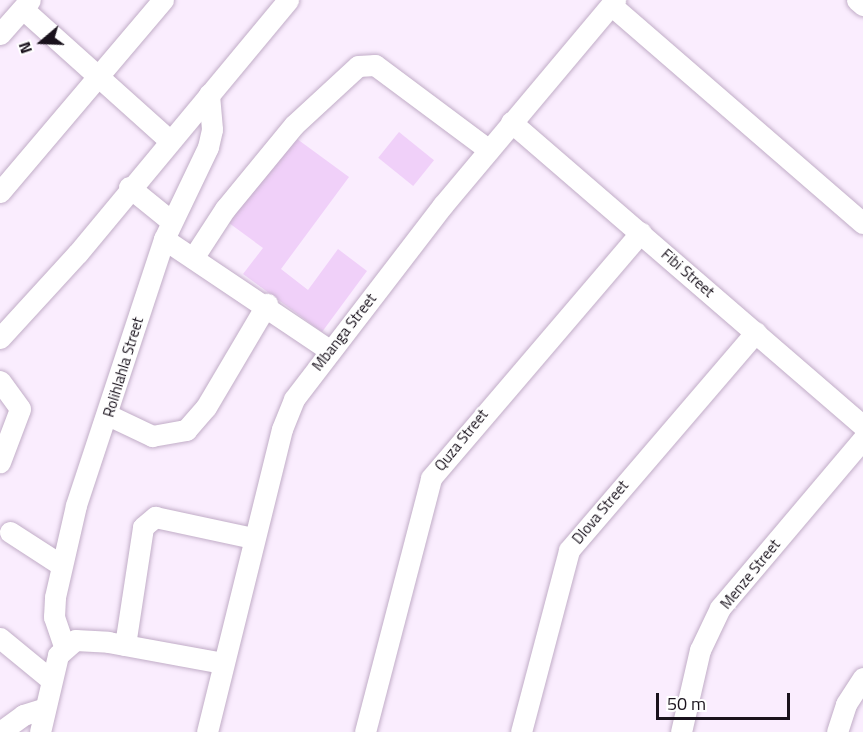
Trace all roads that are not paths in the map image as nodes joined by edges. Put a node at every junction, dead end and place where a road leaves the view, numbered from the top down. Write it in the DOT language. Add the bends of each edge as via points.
graph roads {
  1 [pos="163,0"];
  2 [pos="288,0"];
  3 [pos="857,0"];
  4 [pos="613,2"];
  5 [pos="26,4"];
  6 [pos="863,5"];
  7 [pos="0,34"];
  8 [pos="97,76"];
  9 [pos="209,94"];
  10 [pos="512,122"];
  11 [pos="169,140"];
  12 [pos="489,150"];
  13 [pos="129,187"];
  14 [pos="0,192"];
  15 [pos="863,223"];
  16 [pos="168,230"];
  17 [pos="641,232"];
  18 [pos="194,258"];
  19 [pos="267,304"];
  20 [pos="756,332"];
  21 [pos="0,338"];
  22 [pos="329,350"];
  23 [pos="0,381"];
  24 [pos="108,414"];
  25 [pos="863,426"];
  26 [pos="863,439"];
  27 [pos="0,462"];
  28 [pos="10,532"];
  29 [pos="253,538"];
  30 [pos="61,565"];
  31 [pos="0,638"];
  32 [pos="125,645"];
  33 [pos="64,646"];
  34 [pos="222,663"];
  35 [pos="863,678"];
  36 [pos="50,679"];
  37 [pos="43,709"];
  38 [pos="0,732"];
  39 [pos="40,732"];
  40 [pos="207,732"];
  41 [pos="365,732"];
  42 [pos="521,732"];
  43 [pos="681,732"];
  44 [pos="837,732"];
  1 -- 8 [label="street"];
  2 -- 9 [label="street"];
  3 -- 6 [label="street"];
  4 -- 10 [label="street, Mbanga Street"];
  4 -- 15 [label="street"];
  5 -- 7 [label="street"];
  5 -- 8 [label="street"];
  8 -- 11 [label="street"];
  8 -- 14 [label="street"];
  9 -- 11 [label="street"];
  9 -- 16 [label="street, Rolihlahla Street" via="211,136"];
  10 -- 12 [label="street, Mbanga Street"];
  10 -- 17 [label="street, Fibi Street"];
  11 -- 13 [label="street"];
  12 -- 18 [label="street" via="375,65 358,66 294,125 225,209"];
  12 -- 22 [label="street, Mbanga Street"];
  13 -- 16 [label="street"];
  13 -- 21 [label="street" via="78,253"];
  16 -- 18 [label="street"];
  16 -- 24 [label="street, Rolihlahla Street"];
  17 -- 20 [label="street, Fibi Street"];
  17 -- 41 [label="street, Quza Street" via="431,478"];
  18 -- 19 [label="street"];
  19 -- 22 [label="street"];
  19 -- 24 [label="street" via="206,407 186,430 152,436"];
  20 -- 25 [label="street, Fibi Street"];
  20 -- 42 [label="street, Dlova Street" via="570,550"];
  22 -- 29 [label="street, Mbanga Street" via="289,411"];
  23 -- 27 [label="street" via="20,410"];
  24 -- 30 [label="street, Rolihlahla Street"];
  26 -- 43 [label="street, Menze Street" via="720,608 700,650"];
  28 -- 30 [label="street"];
  29 -- 32 [label="street" via="155,517 143,527"];
  29 -- 34 [label="street, Mbanga Street"];
  30 -- 33 [label="street, Rolihlahla Street" via="54,617"];
  31 -- 36 [label="street"];
  32 -- 33 [label="street" via="88,640"];
  32 -- 34 [label="street"];
  33 -- 36 [label="street"];
  34 -- 40 [label="street, Mbanga Street"];
  35 -- 44 [label="street" via="846,704"];
  36 -- 37 [label="street"];
  37 -- 38 [label="street" via="23,715"];
  37 -- 39 [label="street"];
}
